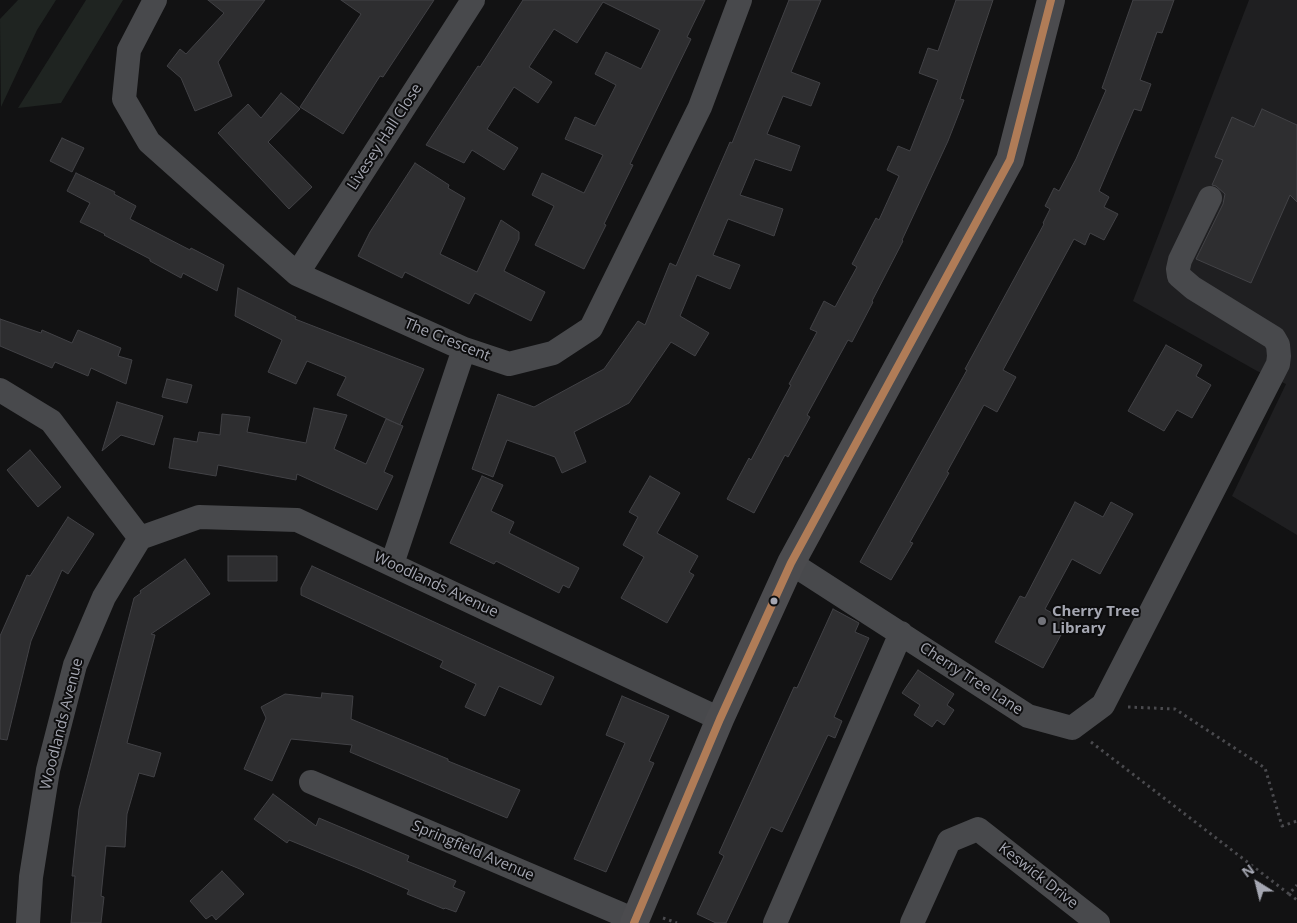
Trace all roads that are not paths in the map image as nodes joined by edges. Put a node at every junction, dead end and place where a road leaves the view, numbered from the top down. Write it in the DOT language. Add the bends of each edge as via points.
graph roads {
  1 [pos="155,0"];
  2 [pos="473,0"];
  3 [pos="740,0"];
  4 [pos="1051,0"];
  5 [pos="1210,198"];
  6 [pos="297,274"];
  7 [pos="464,350"];
  8 [pos="0,390"];
  9 [pos="140,538"];
  10 [pos="791,563"];
  11 [pos="392,564"];
  12 [pos="901,633"];
  13 [pos="720,719"];
  14 [pos="312,782"];
  15 [pos="635,921"];
  16 [pos="28,923"];
  17 [pos="775,923"];
  18 [pos="912,923"];
  19 [pos="1098,923"];
  1 -- 6 [label="street, The Crescent" via="128,50 124,99 149,142"];
  2 -- 6 [label="street, Livesey Hall Close"];
  3 -- 7 [label="street, The Crescent" via="700,107 591,328 553,353 509,364"];
  4 -- 10 [label="main road" via="1010,160"];
  5 -- 12 [label="street, Cherry Tree Lane" via="1180,260 1179,276 1274,338 1278,345 1278,364 1103,705 1072,728 1028,716"];
  6 -- 7 [label="street, The Crescent"];
  7 -- 11 [label="street"];
  8 -- 9 [label="street" via="51,421"];
  9 -- 11 [label="street, Woodlands Avenue" via="199,517 297,520"];
  9 -- 16 [label="street, Woodlands Avenue" via="104,597 74,665 48,770 31,877"];
  10 -- 12 [label="street, Cherry Tree Lane"];
  10 -- 13 [label="main road"];
  11 -- 13 [label="street, Woodlands Avenue"];
  12 -- 17 [label="street"];
  13 -- 15 [label="main road"];
  14 -- 15 [label="street, Springfield Avenue"];
  18 -- 19 [label="street, Keswick Drive" via="949,841 978,829"];
}
